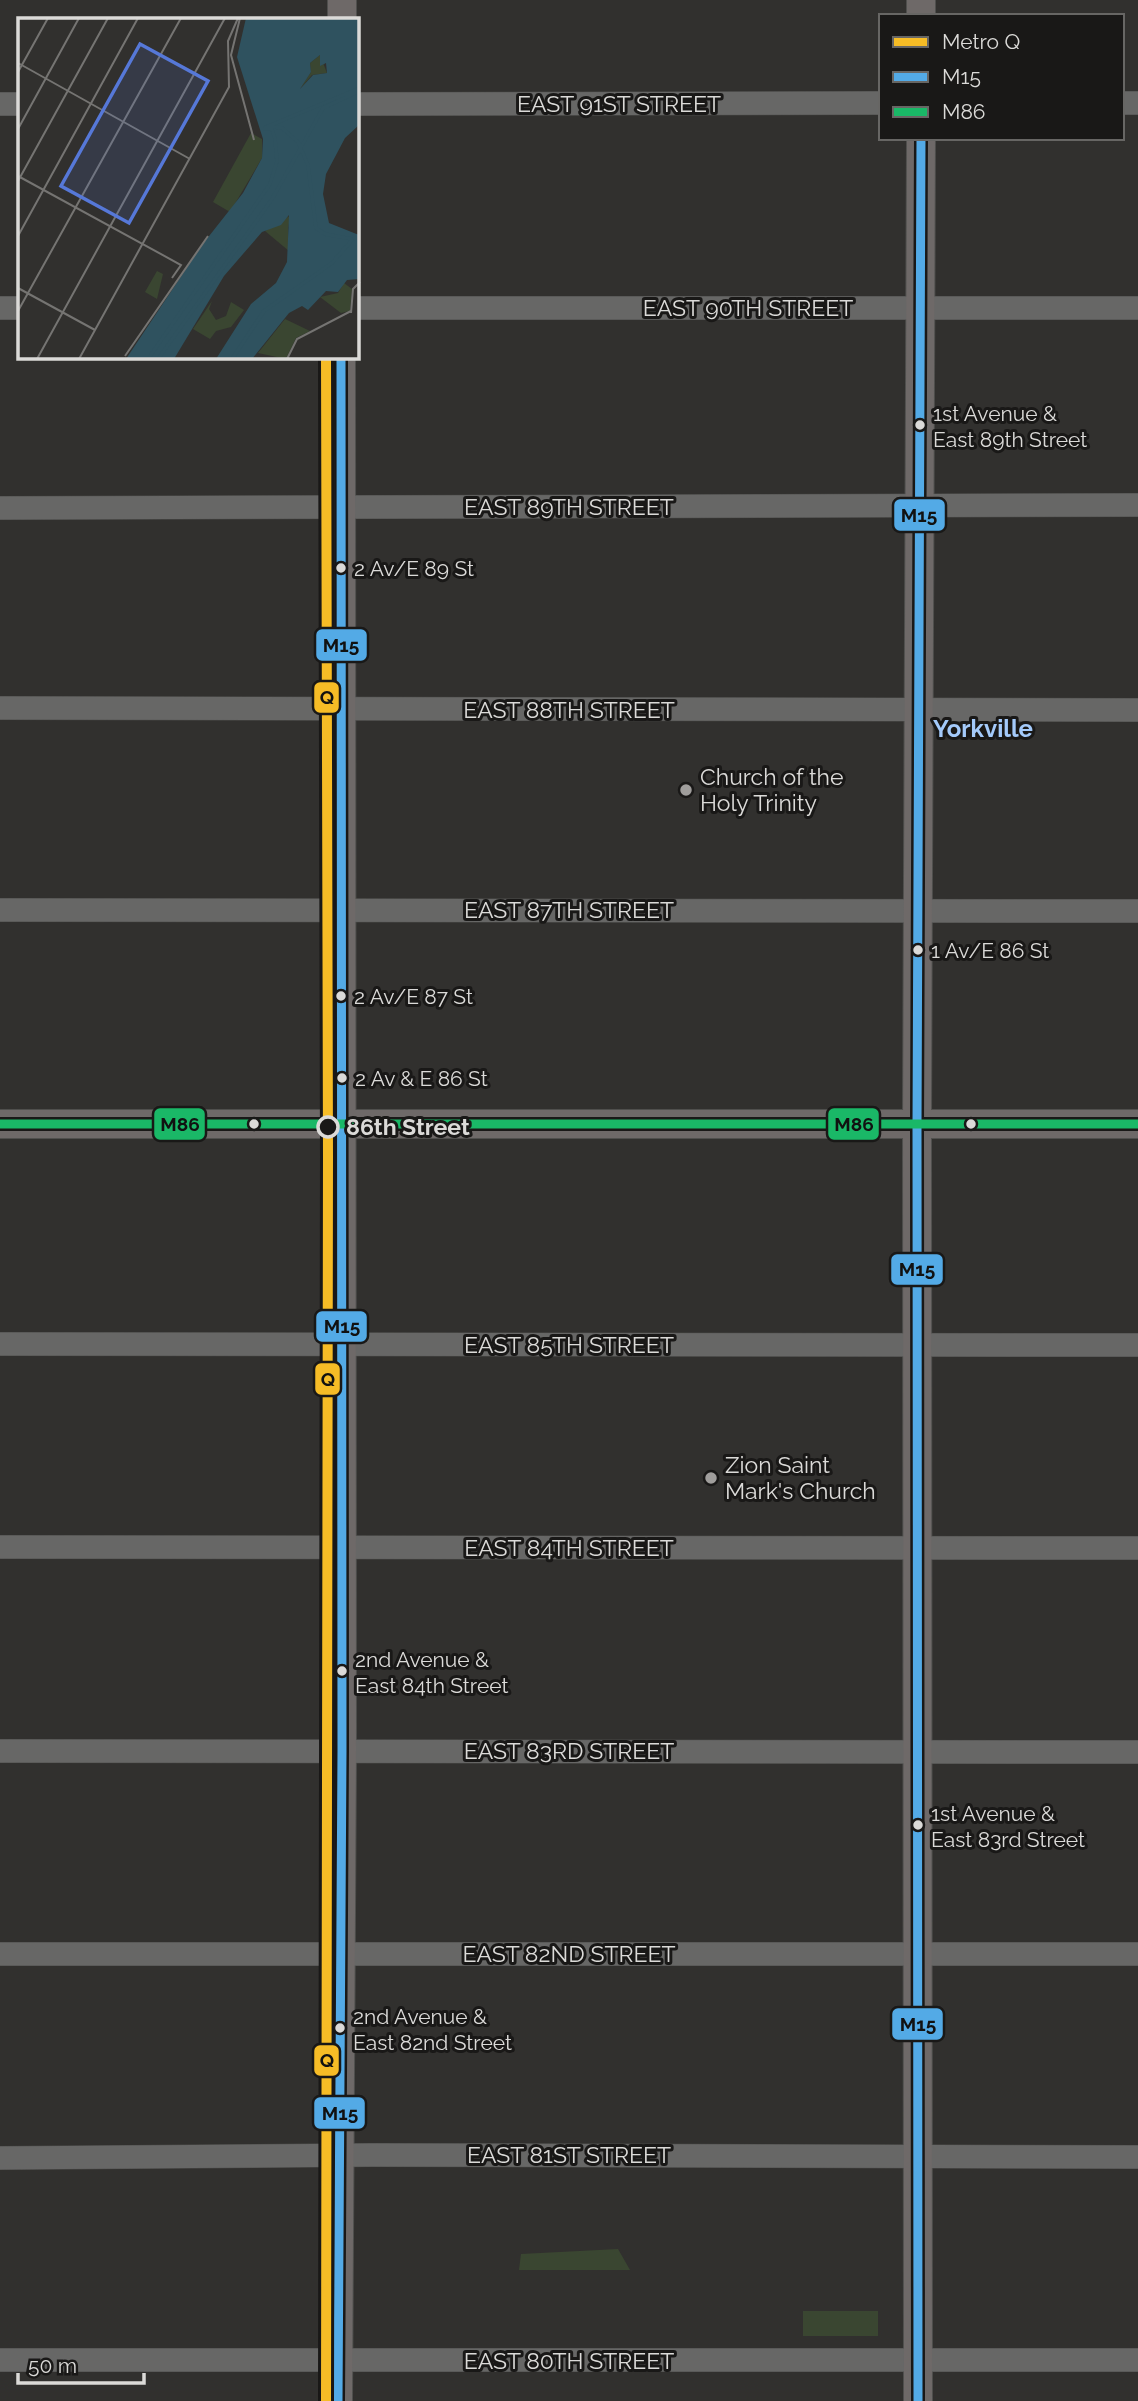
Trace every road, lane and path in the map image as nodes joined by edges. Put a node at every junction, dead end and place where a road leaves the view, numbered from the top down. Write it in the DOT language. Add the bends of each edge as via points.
graph roads {
  1 [pos="342,0"];
  2 [pos="342,18"];
  3 [pos="879,103"];
  4 [pos="0,104"];
  5 [pos="18,104"];
  6 [pos="359,104"];
  7 [pos="921,140"];
  8 [pos="0,308"];
  9 [pos="18,308"];
  10 [pos="359,308"];
  11 [pos="920,308"];
  12 [pos="1138,308"];
  13 [pos="341,359"];
  14 [pos="920,505"];
  15 [pos="1138,505"];
  16 [pos="0,508"];
  17 [pos="341,508"];
  18 [pos="0,709"];
  19 [pos="342,710"];
  20 [pos="1138,710"];
  21 [pos="918,711"];
  22 [pos="0,910"];
  23 [pos="342,910"];
  24 [pos="918,911"];
  25 [pos="1138,911"];
  26 [pos="0,1124"];
  27 [pos="341,1124"];
  28 [pos="917,1124"];
  29 [pos="1138,1124"];
  30 [pos="0,1344"];
  31 [pos="342,1345"];
  32 [pos="918,1345"];
  33 [pos="1138,1345"];
  34 [pos="0,1547"];
  35 [pos="341,1547"];
  36 [pos="919,1548"];
  37 [pos="1138,1548"];
  38 [pos="0,1751"];
  39 [pos="342,1751"];
  40 [pos="918,1751"];
  41 [pos="1138,1752"];
  42 [pos="0,1954"];
  43 [pos="340,1954"];
  44 [pos="918,1954"];
  45 [pos="1138,1954"];
  46 [pos="338,2155"];
  47 [pos="918,2157"];
  48 [pos="1138,2157"];
  49 [pos="0,2158"];
  50 [pos="918,2358"];
  51 [pos="1138,2360"];
  52 [pos="0,2361"];
  53 [pos="339,2362"];
  54 [pos="338,2401"];
  55 [pos="918,2401"];
  1 -- 2 [label="main road"];
  3 -- 6 [label="street, EAST 91ST STREET"];
  4 -- 5 [label="street"];
  7 -- 11 [label="main road"];
  8 -- 9 [label="street"];
  10 -- 11 [label="street, EAST 90TH STREET"];
  11 -- 12 [label="street, EAST 90TH STREET"];
  11 -- 14 [label="main road"];
  13 -- 17 [label="main road"];
  14 -- 15 [label="street, EAST 89TH STREET"];
  14 -- 17 [label="street, EAST 89TH STREET"];
  14 -- 21 [label="main road"];
  16 -- 17 [label="street, EAST 89TH STREET"];
  17 -- 19 [label="main road"];
  18 -- 19 [label="street, EAST 88TH STREET"];
  19 -- 21 [label="street, EAST 88TH STREET"];
  19 -- 23 [label="main road"];
  20 -- 21 [label="street, EAST 88TH STREET"];
  21 -- 24 [label="main road"];
  22 -- 23 [label="street, EAST 87TH STREET"];
  23 -- 24 [label="street, EAST 87TH STREET"];
  23 -- 27 [label="main road"];
  24 -- 25 [label="street, EAST 87TH STREET"];
  24 -- 28 [label="main road"];
  26 -- 27 [label="main road"];
  27 -- 28 [label="main road"];
  27 -- 31 [label="main road"];
  28 -- 29 [label="main road"];
  28 -- 32 [label="main road"];
  30 -- 31 [label="street, EAST 85TH STREET"];
  31 -- 32 [label="street, EAST 85TH STREET"];
  31 -- 35 [label="main road"];
  32 -- 33 [label="street, EAST 85TH STREET"];
  32 -- 36 [label="main road"];
  34 -- 35 [label="street, EAST 84TH STREET"];
  35 -- 36 [label="street, EAST 84TH STREET"];
  35 -- 39 [label="main road"];
  36 -- 37 [label="street, EAST 84TH STREET"];
  36 -- 40 [label="main road"];
  38 -- 39 [label="street, EAST 83RD STREET"];
  39 -- 40 [label="street, EAST 83RD STREET"];
  39 -- 43 [label="main road"];
  40 -- 41 [label="street, EAST 83RD STREET"];
  40 -- 44 [label="main road"];
  42 -- 43 [label="street, EAST 82ND STREET"];
  43 -- 44 [label="street, EAST 82ND STREET"];
  43 -- 46 [label="main road"];
  44 -- 45 [label="street, EAST 82ND STREET"];
  44 -- 47 [label="main road"];
  46 -- 47 [label="street, EAST 81ST STREET"];
  46 -- 49 [label="street, EAST 81ST STREET"];
  46 -- 53 [label="main road"];
  47 -- 48 [label="street, EAST 81ST STREET"];
  47 -- 50 [label="main road"];
  50 -- 51 [label="street, EAST 80TH STREET"];
  50 -- 53 [label="street, EAST 80TH STREET"];
  50 -- 55 [label="main road"];
  52 -- 53 [label="street, EAST 80TH STREET"];
  53 -- 54 [label="main road"];
}
